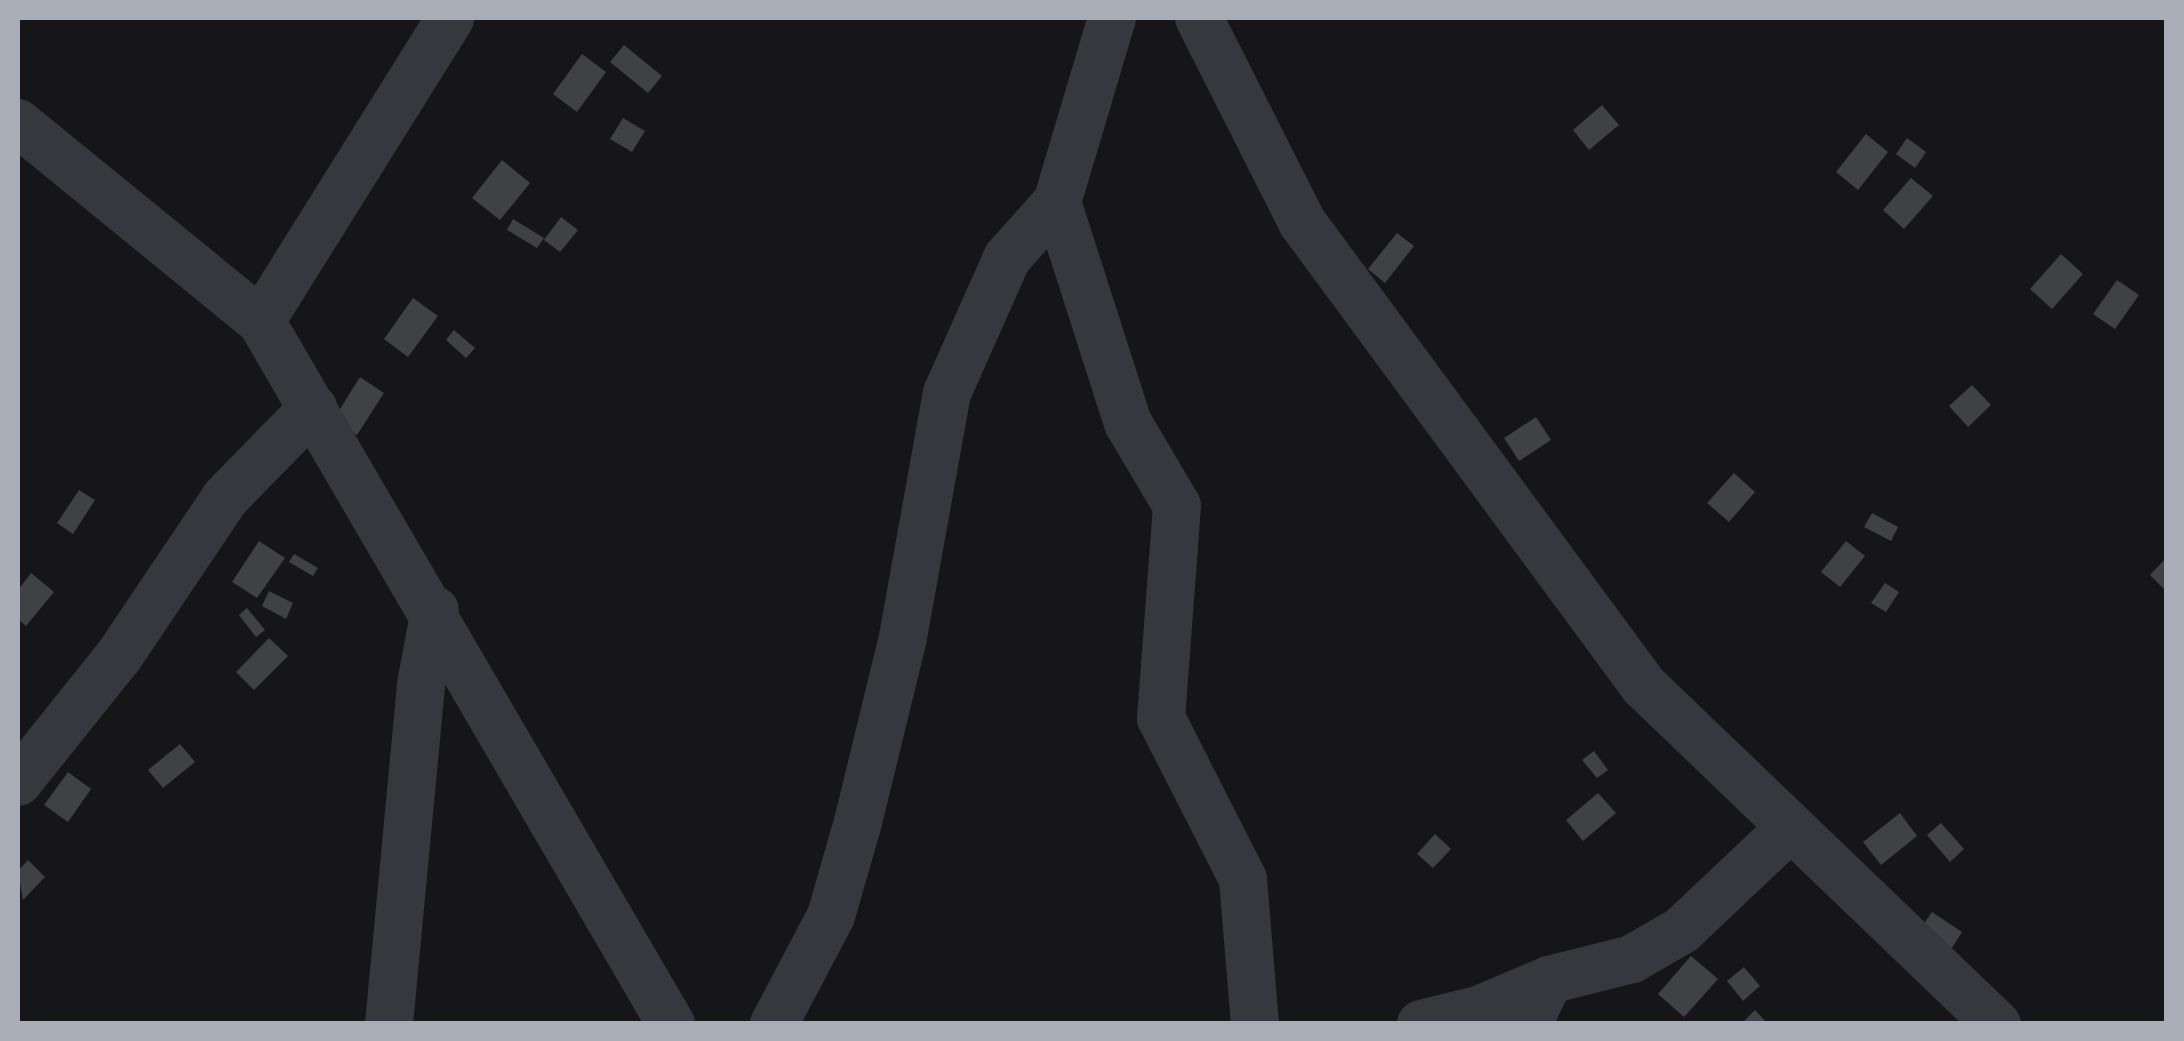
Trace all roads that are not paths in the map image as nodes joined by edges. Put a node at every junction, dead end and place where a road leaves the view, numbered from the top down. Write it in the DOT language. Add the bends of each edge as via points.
graph roads {
  1 [pos="450,18"];
  2 [pos="1112,18"];
  3 [pos="1199,18"];
  4 [pos="18,123"];
  5 [pos="1057,202"];
  6 [pos="261,320"];
  7 [pos="313,408"];
  8 [pos="435,610"];
  9 [pos="18,782"];
  10 [pos="1790,828"];
  11 [pos="1548,980"];
  12 [pos="389,1024"];
  13 [pos="671,1024"];
  14 [pos="774,1024"];
  15 [pos="1256,1024"];
  16 [pos="1421,1024"];
  17 [pos="1528,1024"];
  18 [pos="1997,1024"];
  1 -- 6 [label="street"];
  2 -- 5 [label="street"];
  3 -- 10 [label="street" via="1302,222 1494,489 1644,686"];
  4 -- 6 [label="street"];
  5 -- 14 [label="street" via="1007,258 947,393 902,637 858,822 831,916"];
  5 -- 15 [label="street" via="1128,423 1178,506 1161,718 1243,879"];
  6 -- 7 [label="street"];
  7 -- 8 [label="street"];
  7 -- 9 [label="street" via="226,498 119,656"];
  8 -- 12 [label="street" via="421,684"];
  8 -- 13 [label="street"];
  10 -- 11 [label="street" via="1682,930 1632,959"];
  10 -- 18 [label="street"];
  11 -- 16 [label="street" via="1478,1010"];
  11 -- 17 [label="street"];
}
